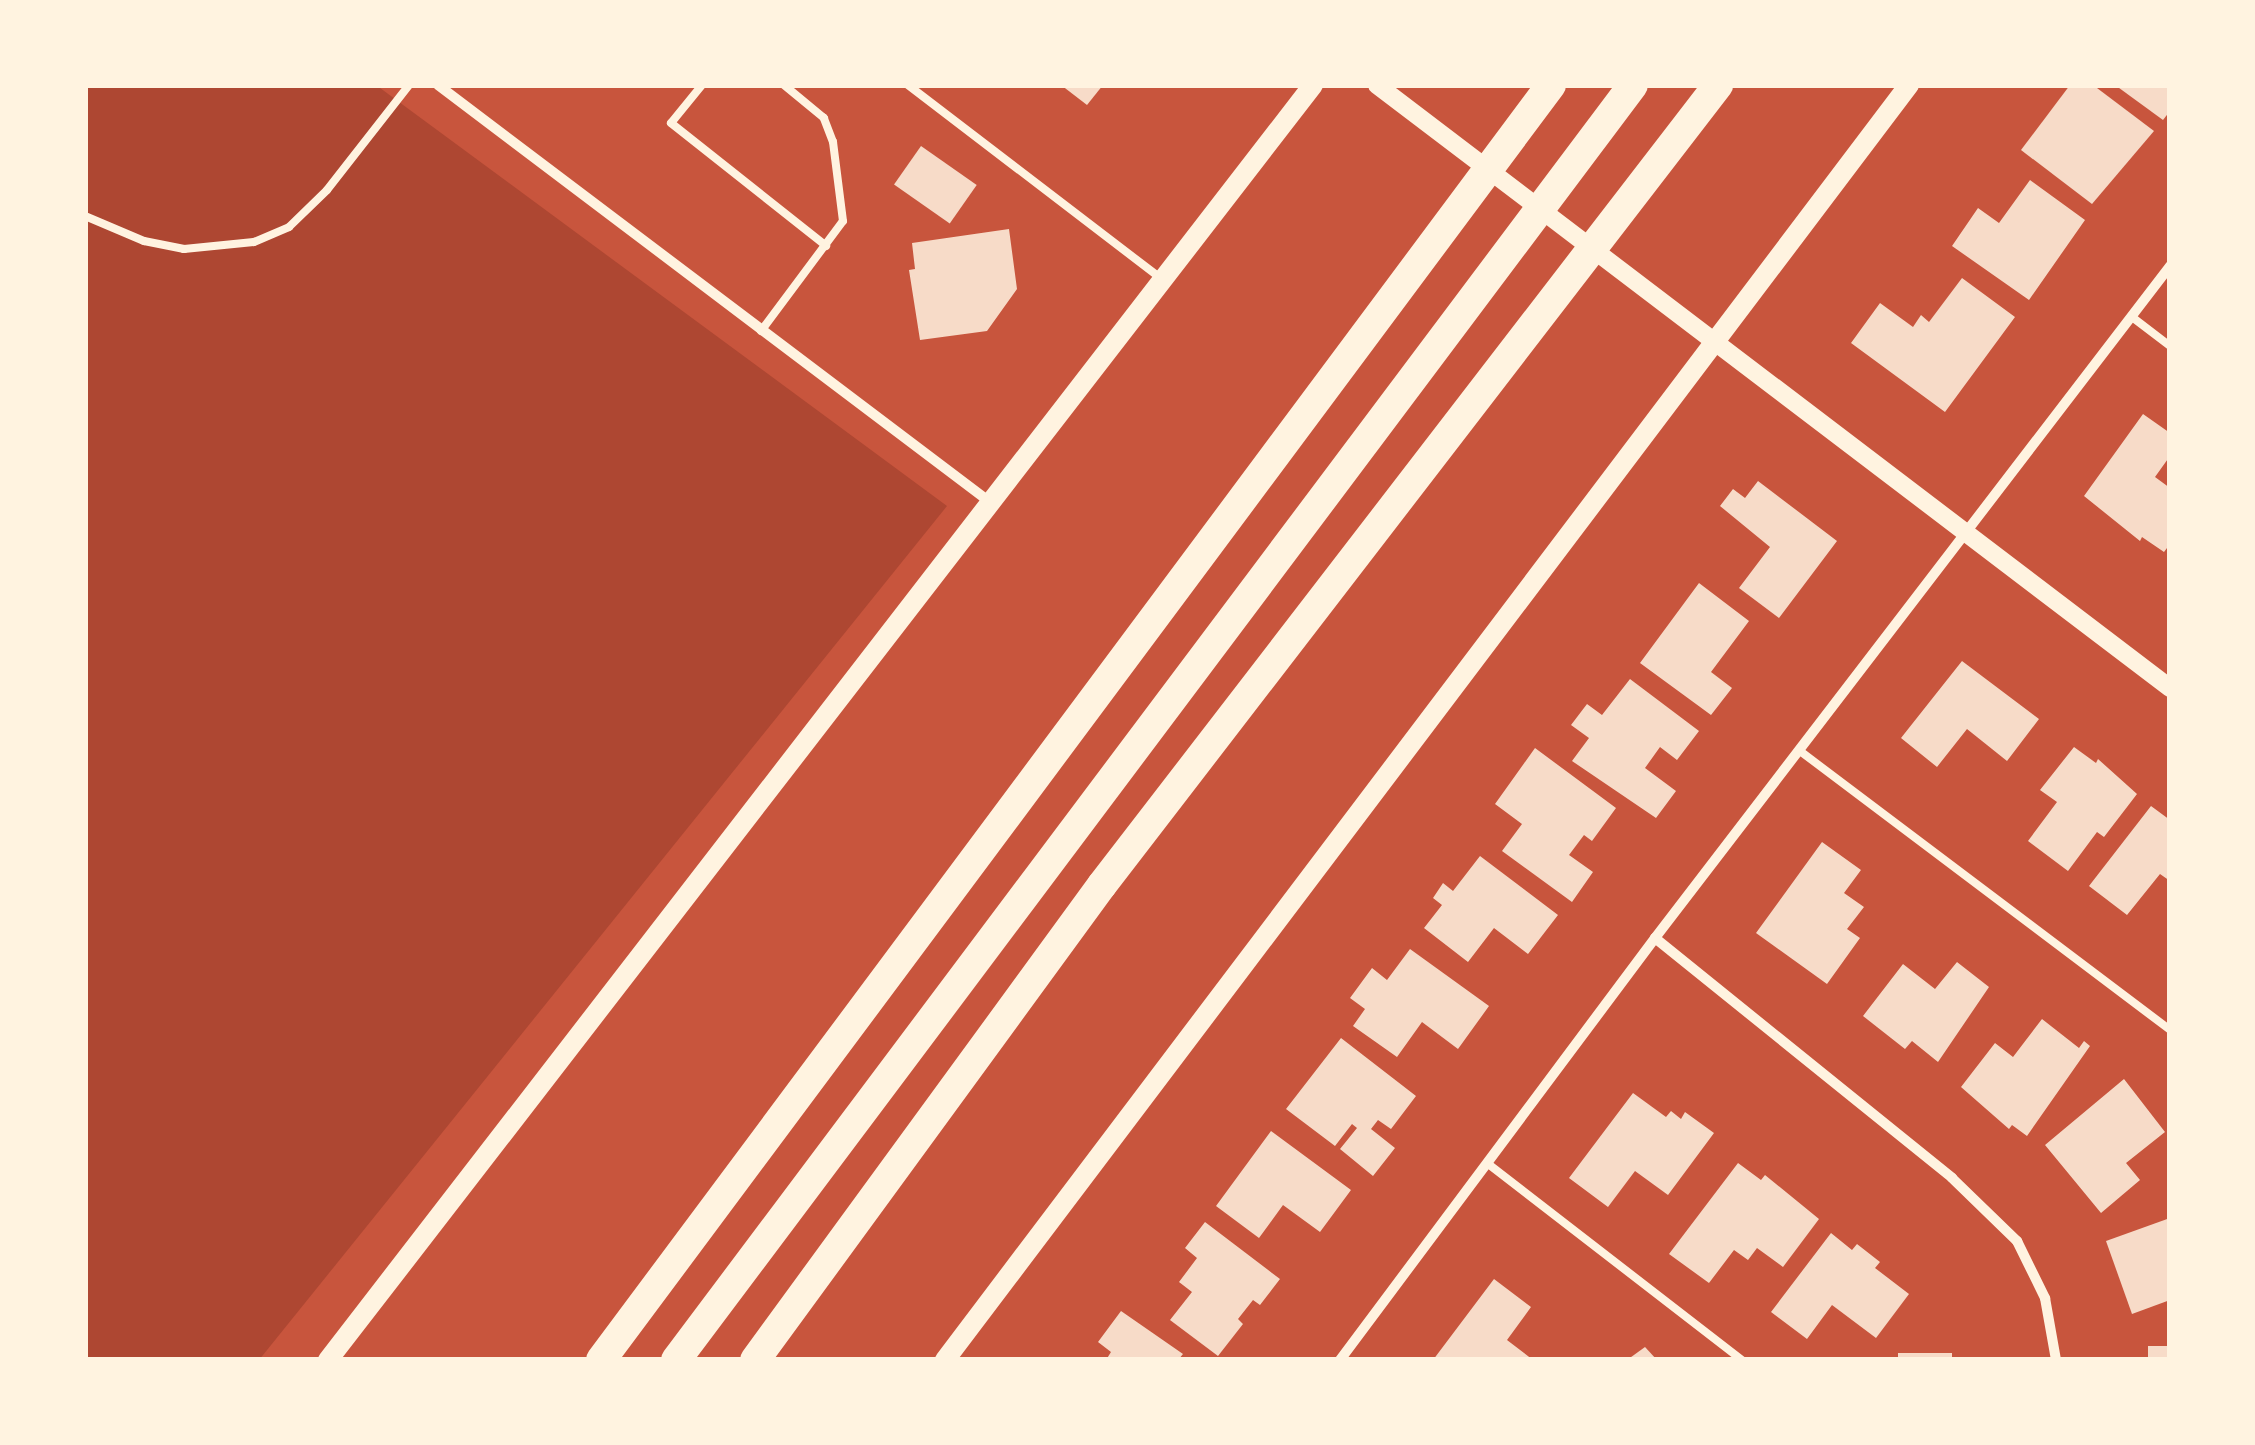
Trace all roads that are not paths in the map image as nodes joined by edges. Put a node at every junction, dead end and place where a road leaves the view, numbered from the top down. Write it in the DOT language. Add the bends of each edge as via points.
graph roads {
  1 [pos="409,85"];
  2 [pos="438,85"];
  3 [pos="702,85"];
  4 [pos="784,85"];
  5 [pos="908,85"];
  6 [pos="1313,85"];
  7 [pos="1377,85"];
  8 [pos="1551,85"];
  9 [pos="1718,85"];
  10 [pos="1909,85"];
  11 [pos="1627,93"];
  12 [pos="85,216"];
  13 [pos="826,246"];
  14 [pos="2170,266"];
  15 [pos="1164,280"];
  16 [pos="2132,317"];
  17 [pos="761,331"];
  18 [pos="1718,343"];
  19 [pos="2170,346"];
  20 [pos="992,504"];
  21 [pos="1970,532"];
  22 [pos="2170,688"];
  23 [pos="1800,751"];
  24 [pos="1655,938"];
  25 [pos="2170,1030"];
  26 [pos="1487,1163"];
  27 [pos="328,1360"];
  28 [pos="601,1360"];
  29 [pos="676,1360"];
  30 [pos="756,1360"];
  31 [pos="945,1360"];
  32 [pos="1340,1360"];
  33 [pos="1742,1360"];
  34 [pos="2056,1360"];
  1 -- 12 [label="lane" via="327,190 289,226 254,242 184,249 144,241"];
  2 -- 17 [label="street"];
  3 -- 13 [label="lane" via="671,123"];
  4 -- 13 [label="lane" via="824,118 833,142 843,222"];
  5 -- 15 [label="lane"];
  6 -- 15 [label="main road"];
  7 -- 18 [label="street"];
  8 -- 28 [label="highway"];
  9 -- 30 [label="highway" via="1102,885"];
  10 -- 18 [label="main road"];
  11 -- 29 [label="highway"];
  13 -- 17 [label="lane"];
  14 -- 16 [label="street"];
  15 -- 20 [label="main road"];
  16 -- 19 [label="lane"];
  16 -- 21 [label="street"];
  17 -- 20 [label="street"];
  18 -- 21 [label="street"];
  18 -- 31 [label="main road"];
  20 -- 27 [label="main road"];
  21 -- 22 [label="street"];
  21 -- 23 [label="street"];
  23 -- 24 [label="street"];
  23 -- 25 [label="lane"];
  24 -- 26 [label="street"];
  24 -- 34 [label="street" via="1952,1178 2017,1241 2045,1298"];
  26 -- 32 [label="street"];
  26 -- 33 [label="lane"];
}
